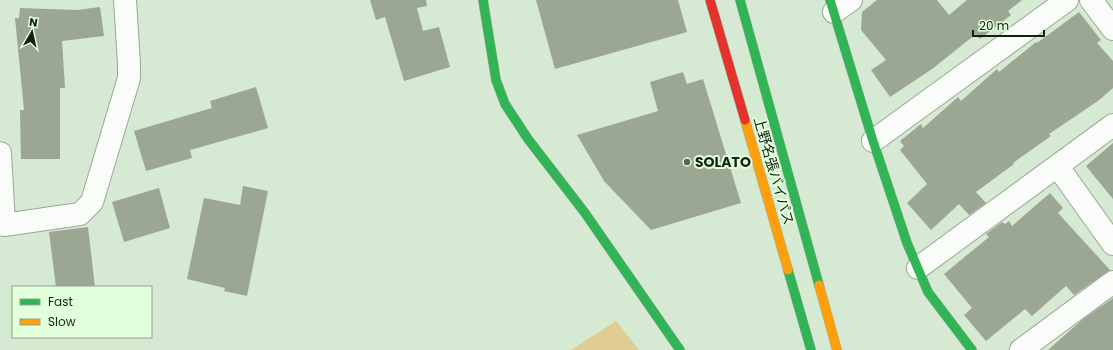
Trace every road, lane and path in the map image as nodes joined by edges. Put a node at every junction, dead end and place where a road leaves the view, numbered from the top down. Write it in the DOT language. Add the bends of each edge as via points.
graph roads {
  1 [pos="125,0"];
  2 [pos="483,0"];
  3 [pos="710,0"];
  4 [pos="740,0"];
  5 [pos="1068,0"];
  6 [pos="1092,0"];
  7 [pos="838,4"];
  8 [pos="1113,29"];
  9 [pos="1113,125"];
  10 [pos="873,141"];
  11 [pos="0,153"];
  12 [pos="1058,167"];
  13 [pos="2,225"];
  14 [pos="1113,244"];
  15 [pos="918,268"];
  16 [pos="1113,282"];
  17 [pos="680,350"];
  18 [pos="811,350"];
  19 [pos="837,350"];
  20 [pos="972,350"];
  21 [pos="1021,350"];
  1 -- 13 [label="street" via="129,78 92,202 80,214"];
  2 -- 17 [label="main road" via="496,80 505,104 528,139 585,213"];
  3 -- 18 [label="main road, 上野名張バイパス"];
  4 -- 19 [label="main road, 上野名張バイパス"];
  5 -- 10 [label="street"];
  6 -- 8 [label="street"];
  7 -- 10 [label="main road"];
  9 -- 12 [label="street"];
  10 -- 15 [label="main road" via="907,243"];
  11 -- 13 [label="street"];
  12 -- 14 [label="street"];
  12 -- 15 [label="street"];
  15 -- 20 [label="main road" via="928,292"];
  16 -- 21 [label="street"];
}
